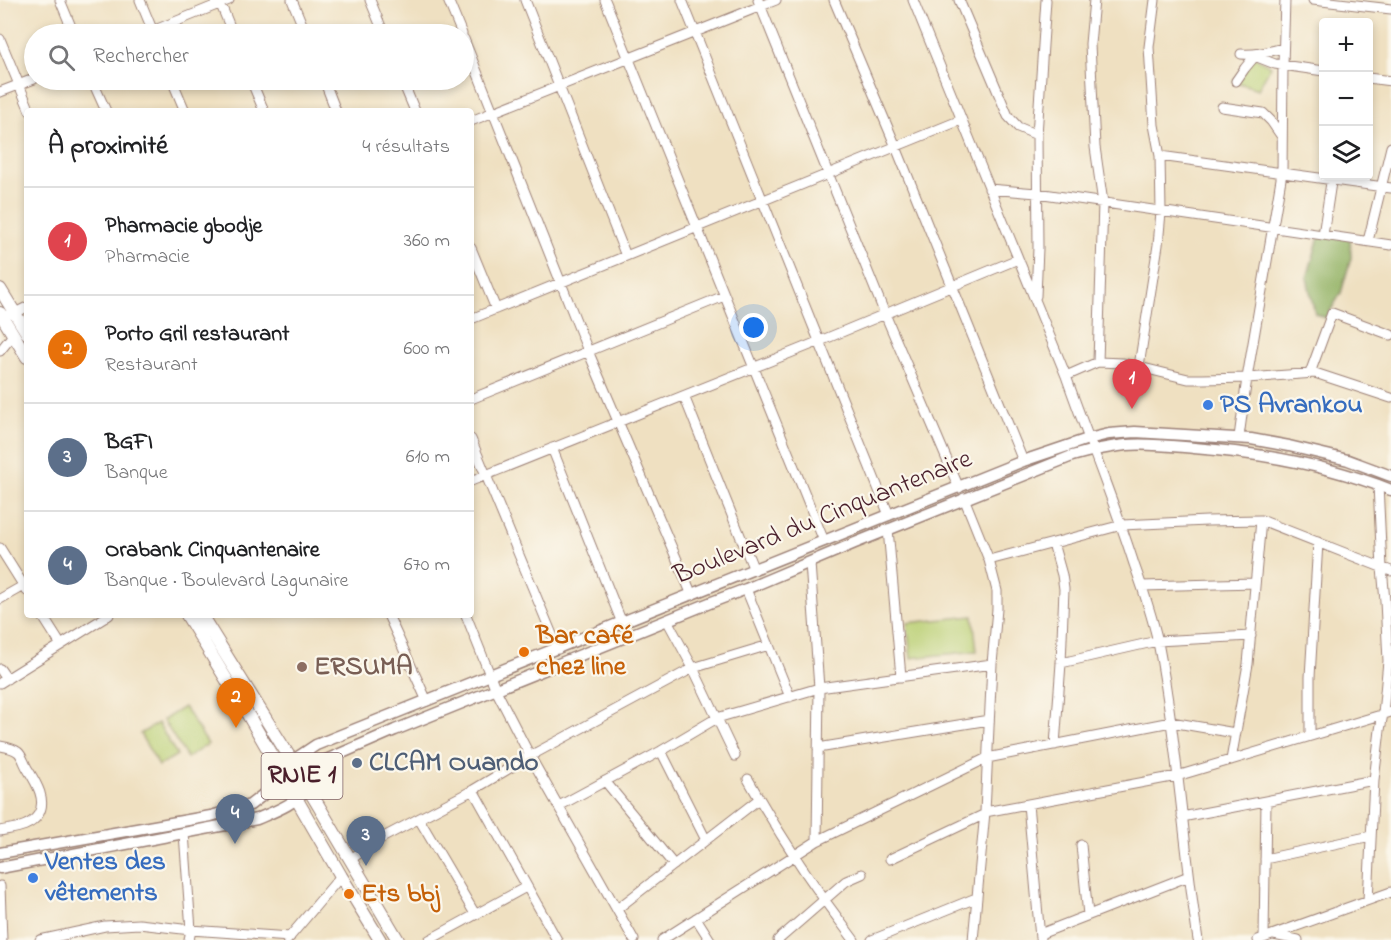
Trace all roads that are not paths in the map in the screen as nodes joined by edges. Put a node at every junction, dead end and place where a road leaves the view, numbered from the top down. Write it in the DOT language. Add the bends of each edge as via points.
graph roads {
  1 [pos="60,0"];
  2 [pos="140,0"];
  3 [pos="292,0"];
  4 [pos="370,0"];
  5 [pos="448,0"];
  6 [pos="525,0"];
  7 [pos="605,0"];
  8 [pos="682,0"];
  9 [pos="776,0"];
  10 [pos="834,0"];
  11 [pos="913,0"];
  12 [pos="959,0"];
  13 [pos="1046,0"];
  14 [pos="1094,0"];
  15 [pos="1155,0"];
  16 [pos="1285,0"];
  17 [pos="1313,0"];
  18 [pos="223,1"];
  19 [pos="759,3"];
  20 [pos="1391,9"];
  21 [pos="70,24"];
  22 [pos="148,24"];
  23 [pos="171,24"];
  24 [pos="230,24"];
  25 [pos="302,24"];
  26 [pos="380,24"];
  27 [pos="458,24"];
  28 [pos="695,33"];
  29 [pos="0,39"];
  30 [pos="1283,48"];
  31 [pos="1241,54"];
  32 [pos="1254,56"];
  33 [pos="628,58"];
  34 [pos="474,64"];
  35 [pos="1282,65"];
  36 [pos="1319,70"];
  37 [pos="1373,79"];
  38 [pos="1236,81"];
  39 [pos="1391,81"];
  40 [pos="24,83"];
  41 [pos="18,85"];
  42 [pos="559,85"];
  43 [pos="97,90"];
  44 [pos="176,90"];
  45 [pos="255,90"];
  46 [pos="328,90"];
  47 [pos="406,90"];
  48 [pos="0,92"];
  49 [pos="1222,107"];
  50 [pos="29,108"];
  51 [pos="105,108"];
  52 [pos="184,108"];
  53 [pos="263,108"];
  54 [pos="335,108"];
  55 [pos="414,108"];
  56 [pos="493,112"];
  57 [pos="474,120"];
  58 [pos="961,120"];
  59 [pos="1038,135"];
  60 [pos="1282,137"];
  61 [pos="896,147"];
  62 [pos="1391,147"];
  63 [pos="1160,156"];
  64 [pos="1282,173"];
  65 [pos="828,174"];
  66 [pos="1319,176"];
  67 [pos="1332,180"];
  68 [pos="1347,180"];
  69 [pos="1381,187"];
  70 [pos="1391,188"];
  71 [pos="989,189"];
  72 [pos="1038,193"];
  73 [pos="763,201"];
  74 [pos="1103,203"];
  75 [pos="1161,212"];
  76 [pos="697,227"];
  77 [pos="1272,228"];
  78 [pos="1323,235"];
  79 [pos="1368,242"];
  80 [pos="1391,246"];
  81 [pos="474,255"];
  82 [pos="626,256"];
  83 [pos="1018,260"];
  84 [pos="561,282"];
  85 [pos="952,287"];
  86 [pos="0,289"];
  87 [pos="724,296"];
  88 [pos="1036,302"];
  89 [pos="24,308"];
  90 [pos="496,309"];
  91 [pos="15,313"];
  92 [pos="885,314"];
  93 [pos="1,316"];
  94 [pos="474,318"];
  95 [pos="24,328"];
  96 [pos="13,335"];
  97 [pos="1391,335"];
  98 [pos="820,341"];
  99 [pos="0,351"];
  100 [pos="588,351"];
  101 [pos="24,352"];
  102 [pos="1098,362"];
  103 [pos="1139,366"];
  104 [pos="753,367"];
  105 [pos="1310,373"];
  106 [pos="1066,376"];
  107 [pos="1247,378"];
  108 [pos="684,396"];
  109 [pos="474,398"];
  110 [pos="1391,398"];
  111 [pos="618,422"];
  112 [pos="1239,437"];
  113 [pos="1088,439"];
  114 [pos="474,446"];
  115 [pos="552,448"];
  116 [pos="1092,450"];
  117 [pos="1023,461"];
  118 [pos="486,475"];
  119 [pos="1391,476"];
  120 [pos="474,480"];
  121 [pos="1378,485"];
  122 [pos="959,488"];
  123 [pos="1391,490"];
  124 [pos="964,498"];
  125 [pos="889,515"];
  126 [pos="1261,520"];
  127 [pos="1122,525"];
  128 [pos="888,529"];
  129 [pos="824,541"];
  130 [pos="1318,542"];
  131 [pos="1053,543"];
  132 [pos="0,548"];
  133 [pos="989,560"];
  134 [pos="810,563"];
  135 [pos="754,570"];
  136 [pos="1386,570"];
  137 [pos="1255,582"];
  138 [pos="1142,586"];
  139 [pos="24,587"];
  140 [pos="24,589"];
  141 [pos="746,590"];
  142 [pos="692,595"];
  143 [pos="0,599"];
  144 [pos="44,618"];
  145 [pos="104,618"];
  146 [pos="189,618"];
  147 [pos="203,618"];
  148 [pos="389,618"];
  149 [pos="467,618"];
  150 [pos="667,620"];
  151 [pos="622,623"];
  152 [pos="1251,636"];
  153 [pos="1157,641"];
  154 [pos="61,645"];
  155 [pos="768,645"];
  156 [pos="558,649"];
  157 [pos="1061,663"];
  158 [pos="992,664"];
  159 [pos="693,668"];
  160 [pos="0,669"];
  161 [pos="490,676"];
  162 [pos="901,677"];
  163 [pos="3,681"];
  164 [pos="819,688"];
  165 [pos="496,690"];
  166 [pos="790,697"];
  167 [pos="427,701"];
  168 [pos="1387,713"];
  169 [pos="717,718"];
  170 [pos="989,720"];
  171 [pos="1171,722"];
  172 [pos="1235,733"];
  173 [pos="1310,736"];
  174 [pos="1056,745"];
  175 [pos="0,746"];
  176 [pos="818,748"];
  177 [pos="661,751"];
  178 [pos="530,756"];
  179 [pos="735,756"];
  180 [pos="987,758"];
  181 [pos="1231,760"];
  182 [pos="292,761"];
  183 [pos="282,774"];
  184 [pos="1177,776"];
  185 [pos="748,779"];
  186 [pos="1374,780"];
  187 [pos="605,781"];
  188 [pos="308,786"];
  189 [pos="473,789"];
  190 [pos="297,798"];
  191 [pos="759,799"];
  192 [pos="1266,801"];
  193 [pos="1028,804"];
  194 [pos="559,806"];
  195 [pos="984,814"];
  196 [pos="1182,817"];
  197 [pos="419,819"];
  198 [pos="0,831"];
  199 [pos="184,833"];
  200 [pos="1371,836"];
  201 [pos="706,840"];
  202 [pos="817,841"];
  203 [pos="1081,845"];
  204 [pos="0,853"];
  205 [pos="794,856"];
  206 [pos="890,859"];
  207 [pos="1265,859"];
  208 [pos="351,860"];
  209 [pos="674,865"];
  210 [pos="0,868"];
  211 [pos="862,874"];
  212 [pos="341,876"];
  213 [pos="1189,876"];
  214 [pos="0,886"];
  215 [pos="526,887"];
  216 [pos="1391,892"];
  217 [pos="976,898"];
  218 [pos="1368,900"];
  219 [pos="824,901"];
  220 [pos="617,909"];
  221 [pos="475,914"];
  222 [pos="1089,915"];
  223 [pos="696,918"];
  224 [pos="191,930"];
  225 [pos="1040,937"];
  226 [pos="1265,937"];
  227 [pos="289,938"];
  228 [pos="2,940"];
  229 [pos="40,940"];
  230 [pos="189,940"];
  231 [pos="380,940"];
  232 [pos="398,940"];
  233 [pos="429,940"];
  234 [pos="557,940"];
  235 [pos="634,940"];
  236 [pos="662,940"];
  237 [pos="710,940"];
  238 [pos="778,940"];
  239 [pos="854,940"];
  240 [pos="872,940"];
  241 [pos="973,940"];
  242 [pos="1198,940"];
  243 [pos="1298,940"];
  1 -- 21 [label="street"];
  2 -- 22 [label="street"];
  3 -- 25 [label="street"];
  4 -- 26 [label="street"];
  5 -- 27 [label="street"];
  6 -- 42 [label="street"];
  7 -- 33 [label="street"];
  8 -- 28 [label="street"];
  9 -- 19 [label="street"];
  10 -- 61 [label="street"];
  11 -- 58 [label="street"];
  12 -- 59 [label="street" via="1008,116 1018,127"];
  13 -- 59 [label="street"];
  14 -- 74 [label="street" via="1090,44 1095,147"];
  15 -- 63 [label="street" via="1149,47"];
  16 -- 30 [label="street"];
  17 -- 20 [label="street"];
  18 -- 23 [label="street"];
  18 -- 24 [label="street"];
  19 -- 28 [label="street"];
  19 -- 65 [label="street"];
  28 -- 33 [label="street"];
  28 -- 73 [label="street"];
  29 -- 41 [label="street"];
  30 -- 32 [label="street"];
  30 -- 35 [label="street"];
  31 -- 32 [label="street"];
  32 -- 35 [label="street"];
  32 -- 38 [label="street"];
  33 -- 42 [label="street"];
  33 -- 76 [label="street"];
  34 -- 56 [label="street"];
  35 -- 36 [label="street"];
  35 -- 60 [label="street"];
  37 -- 39 [label="street"];
  40 -- 41 [label="street"];
  41 -- 48 [label="street"];
  41 -- 50 [label="street"];
  42 -- 56 [label="street"];
  42 -- 82 [label="street"];
  43 -- 51 [label="street"];
  44 -- 52 [label="street"];
  45 -- 53 [label="street"];
  46 -- 54 [label="street"];
  47 -- 55 [label="street"];
  49 -- 60 [label="street" via="1263,113"];
  56 -- 57 [label="street"];
  56 -- 84 [label="street"];
  58 -- 61 [label="street"];
  58 -- 71 [label="street"];
  59 -- 72 [label="street"];
  60 -- 64 [label="street"];
  61 -- 65 [label="street"];
  61 -- 85 [label="street"];
  62 -- 69 [label="street"];
  63 -- 64 [label="street"];
  63 -- 75 [label="street"];
  64 -- 66 [label="street"];
  64 -- 77 [label="street"];
  65 -- 73 [label="street"];
  65 -- 92 [label="street"];
  67 -- 78 [label="street"];
  68 -- 69 [label="street"];
  69 -- 70 [label="street"];
  69 -- 79 [label="street"];
  71 -- 72 [label="street"];
  71 -- 83 [label="street"];
  72 -- 74 [label="street"];
  72 -- 88 [label="street"];
  73 -- 76 [label="street"];
  73 -- 98 [label="street"];
  74 -- 75 [label="street"];
  74 -- 102 [label="street"];
  75 -- 77 [label="street"];
  75 -- 103 [label="street"];
  76 -- 82 [label="street"];
  76 -- 87 [label="street"];
  77 -- 78 [label="street"];
  77 -- 107 [label="street"];
  78 -- 79 [label="street"];
  79 -- 80 [label="street"];
  81 -- 90 [label="street"];
  82 -- 84 [label="street"];
  83 -- 85 [label="street"];
  83 -- 88 [label="street"];
  84 -- 90 [label="street"];
  84 -- 100 [label="street"];
  85 -- 92 [label="street"];
  85 -- 117 [label="street"];
  86 -- 91 [label="highway"];
  87 -- 100 [label="street"];
  87 -- 104 [label="street"];
  88 -- 106 [label="street"];
  89 -- 91 [label="street"];
  90 -- 94 [label="street"];
  91 -- 93 [label="street"];
  91 -- 95 [label="highway"];
  92 -- 98 [label="street"];
  92 -- 122 [label="street"];
  93 -- 96 [label="highway"];
  96 -- 99 [label="street"];
  96 -- 101 [label="highway"];
  97 -- 105 [label="street" via="1332,312"];
  98 -- 104 [label="street"];
  98 -- 125 [label="street"];
  100 -- 109 [label="street"];
  100 -- 111 [label="street"];
  102 -- 103 [label="street"];
  102 -- 106 [label="street"];
  103 -- 107 [label="street" via="1188,379"];
  104 -- 108 [label="street"];
  104 -- 129 [label="street"];
  105 -- 107 [label="street"];
  105 -- 110 [label="street"];
  106 -- 113 [label="street"];
  107 -- 112 [label="street"];
  108 -- 111 [label="street"];
  108 -- 135 [label="street"];
  111 -- 115 [label="street"];
  111 -- 142 [label="street"];
  112 -- 113 [label="main road, Boulevard du Cinquantenaire" via="1135,432"];
  112 -- 119 [label="main road, Boulevard du Cinquantenaire" via="1348,460"];
  113 -- 116 [label="street"];
  113 -- 117 [label="main road, Boulevard du Cinquantenaire"];
  114 -- 118 [label="street"];
  115 -- 118 [label="street"];
  115 -- 151 [label="street"];
  116 -- 121 [label="main road, Boulevard du Cinquantenaire" via="1143,445 1235,451 1322,468"];
  116 -- 124 [label="main road, Boulevard du Cinquantenaire"];
  116 -- 127 [label="street"];
  117 -- 122 [label="main road, Boulevard du Cinquantenaire"];
  118 -- 120 [label="street"];
  118 -- 156 [label="street"];
  121 -- 123 [label="main road, Boulevard du Cinquantenaire"];
  121 -- 136 [label="street"];
  122 -- 125 [label="main road, Boulevard du Cinquantenaire"];
  124 -- 128 [label="main road, Boulevard du Cinquantenaire"];
  124 -- 133 [label="street"];
  125 -- 129 [label="main road, Boulevard du Cinquantenaire"];
  126 -- 127 [label="street"];
  126 -- 130 [label="street"];
  126 -- 137 [label="street"];
  127 -- 131 [label="street"];
  127 -- 138 [label="street"];
  128 -- 134 [label="main road, Boulevard du Cinquantenaire"];
  128 -- 162 [label="street"];
  129 -- 135 [label="main road, Boulevard du Cinquantenaire"];
  130 -- 136 [label="street"];
  130 -- 173 [label="street"];
  131 -- 133 [label="street"];
  131 -- 157 [label="street" via="1064,589"];
  132 -- 139 [label="street"];
  133 -- 158 [label="street" via="997,591"];
  134 -- 141 [label="main road, Boulevard du Cinquantenaire"];
  134 -- 164 [label="street"];
  135 -- 142 [label="main road, Boulevard du Cinquantenaire"];
  136 -- 168 [label="street"];
  137 -- 138 [label="street"];
  137 -- 152 [label="street"];
  138 -- 153 [label="street"];
  140 -- 143 [label="street"];
  141 -- 150 [label="main road, Boulevard du Cinquantenaire"];
  141 -- 155 [label="street"];
  142 -- 151 [label="main road, Boulevard du Cinquantenaire"];
  144 -- 154 [label="street"];
  145 -- 154 [label="street"];
  146 -- 183 [label="highway, RNIE 1"];
  147 -- 182 [label="highway, RNIE 1"];
  148 -- 167 [label="street"];
  149 -- 161 [label="street"];
  150 -- 159 [label="street"];
  150 -- 165 [label="main road, Boulevard du Cinquantenaire"];
  151 -- 156 [label="main road, Boulevard du Cinquantenaire"];
  152 -- 153 [label="street"];
  152 -- 172 [label="street"];
  153 -- 157 [label="street"];
  153 -- 171 [label="street"];
  154 -- 163 [label="street"];
  155 -- 159 [label="street"];
  155 -- 166 [label="street"];
  156 -- 161 [label="main road, Boulevard du Cinquantenaire"];
  157 -- 174 [label="street"];
  158 -- 162 [label="street"];
  158 -- 170 [label="street"];
  159 -- 169 [label="street"];
  159 -- 178 [label="street"];
  160 -- 163 [label="street"];
  161 -- 165 [label="street"];
  161 -- 167 [label="main road, Boulevard du Cinquantenaire"];
  162 -- 164 [label="street"];
  164 -- 166 [label="street"];
  164 -- 176 [label="street"];
  165 -- 178 [label="street"];
  165 -- 188 [label="main road, Boulevard du Cinquantenaire" via="319,763"];
  166 -- 169 [label="street"];
  167 -- 182 [label="main road, Boulevard du Cinquantenaire" via="316,745"];
  168 -- 173 [label="street"];
  168 -- 186 [label="street" via="1380,730"];
  169 -- 177 [label="street"];
  169 -- 179 [label="street"];
  170 -- 176 [label="street"];
  170 -- 180 [label="street"];
  171 -- 172 [label="street"];
  171 -- 174 [label="street"];
  171 -- 184 [label="street"];
  172 -- 181 [label="street"];
  173 -- 181 [label="street"];
  174 -- 180 [label="street"];
  175 -- 198 [label="street" via="19,752 38,787 42,808 29,824"];
  176 -- 202 [label="street"];
  177 -- 187 [label="street"];
  177 -- 201 [label="street"];
  178 -- 189 [label="street"];
  178 -- 194 [label="street"];
  180 -- 195 [label="street"];
  180 -- 202 [label="street"];
  181 -- 184 [label="street"];
  182 -- 183 [label="main road, Boulevard du Cinquantenaire"];
  182 -- 188 [label="highway, RNIE 1"];
  183 -- 190 [label="highway, RNIE 1"];
  183 -- 204 [label="main road, Boulevard du Cinquantenaire" via="263,796 237,809"];
  184 -- 193 [label="street"];
  184 -- 196 [label="street"];
  185 -- 191 [label="street"];
  186 -- 192 [label="street"];
  186 -- 200 [label="street"];
  187 -- 194 [label="street"];
  187 -- 209 [label="street"];
  188 -- 190 [label="main road, Boulevard du Cinquantenaire"];
  188 -- 208 [label="highway, RNIE 1"];
  189 -- 197 [label="street"];
  189 -- 215 [label="street"];
  190 -- 199 [label="main road, Boulevard du Cinquantenaire" via="256,819"];
  190 -- 212 [label="highway, RNIE 1"];
  191 -- 201 [label="street"];
  191 -- 205 [label="street"];
  192 -- 196 [label="street"];
  192 -- 207 [label="street"];
  193 -- 195 [label="street"];
  193 -- 225 [label="street"];
  194 -- 220 [label="street"];
  195 -- 206 [label="street"];
  195 -- 217 [label="street"];
  196 -- 213 [label="street"];
  197 -- 208 [label="street" via="378,840"];
  197 -- 221 [label="street"];
  199 -- 210 [label="main road, Boulevard du Cinquantenaire"];
  199 -- 224 [label="street"];
  200 -- 207 [label="street"];
  200 -- 218 [label="street"];
  201 -- 209 [label="street"];
  202 -- 205 [label="street"];
  203 -- 222 [label="street"];
  205 -- 219 [label="street"];
  205 -- 223 [label="street"];
  207 -- 226 [label="street"];
  208 -- 232 [label="highway, RNIE 1"];
  209 -- 220 [label="street"];
  211 -- 219 [label="street" via="846,881"];
  212 -- 227 [label="street"];
  212 -- 231 [label="highway, RNIE 1"];
  213 -- 222 [label="street"];
  213 -- 242 [label="street"];
  214 -- 228 [label="street"];
  215 -- 221 [label="street"];
  215 -- 234 [label="street"];
  216 -- 218 [label="street"];
  217 -- 240 [label="street"];
  217 -- 241 [label="street"];
  218 -- 226 [label="street"];
  219 -- 238 [label="street"];
  219 -- 239 [label="street"];
  220 -- 235 [label="street"];
  221 -- 233 [label="street"];
  222 -- 225 [label="street"];
  223 -- 236 [label="street"];
  223 -- 237 [label="street"];
  224 -- 227 [label="street"];
  224 -- 229 [label="street" via="122,924"];
  224 -- 230 [label="street"];
  226 -- 243 [label="street"];
}
